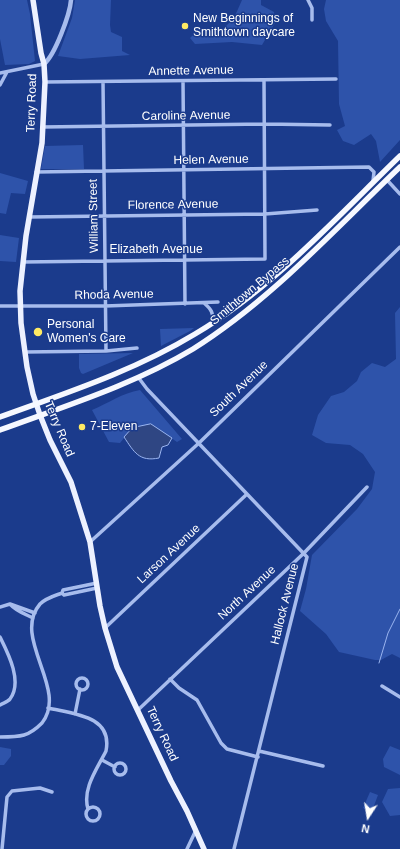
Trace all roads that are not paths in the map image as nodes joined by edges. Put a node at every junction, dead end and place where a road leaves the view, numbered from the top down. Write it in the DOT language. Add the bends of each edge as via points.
graph roads {
  1 [pos="34,0"];
  2 [pos="71,0"];
  3 [pos="308,0"];
  4 [pos="312,20"];
  5 [pos="44,64"];
  6 [pos="7,72"];
  7 [pos="0,73"];
  8 [pos="336,79"];
  9 [pos="264,80"];
  10 [pos="183,81"];
  11 [pos="45,82"];
  12 [pos="103,82"];
  13 [pos="0,85"];
  14 [pos="265,124"];
  15 [pos="330,125"];
  16 [pos="183,126"];
  17 [pos="42,127"];
  18 [pos="103,127"];
  19 [pos="400,156"];
  20 [pos="400,167"];
  21 [pos="265,169"];
  22 [pos="103,171"];
  23 [pos="184,171"];
  24 [pos="36,172"];
  25 [pos="386,180"];
  26 [pos="373,182"];
  27 [pos="400,194"];
  28 [pos="317,210"];
  29 [pos="265,214"];
  30 [pos="184,215"];
  31 [pos="104,216"];
  32 [pos="29,217"];
  33 [pos="400,247"];
  34 [pos="105,260"];
  35 [pos="185,260"];
  36 [pos="23,262"];
  37 [pos="218,302"];
  38 [pos="204,303"];
  39 [pos="185,304"];
  40 [pos="0,306"];
  41 [pos="20,306"];
  42 [pos="105,306"];
  43 [pos="212,323"];
  44 [pos="138,348"];
  45 [pos="106,350"];
  46 [pos="24,352"];
  47 [pos="138,377"];
  48 [pos="36,404"];
  49 [pos="40,415"];
  50 [pos="0,417"];
  51 [pos="0,430"];
  52 [pos="199,443"];
  53 [pos="367,487"];
  54 [pos="248,494"];
  55 [pos="90,542"];
  56 [pos="304,553"];
  57 [pos="98,585"];
  58 [pos="10,604"];
  59 [pos="0,607"];
  60 [pos="35,613"];
  61 [pos="33,618"];
  62 [pos="105,628"];
  63 [pos="0,637"];
  64 [pos="170,679"];
  65 [pos="382,686"];
  66 [pos="80,689"];
  67 [pos="400,697"];
  68 [pos="0,705"];
  69 [pos="48,708"];
  70 [pos="138,710"];
  71 [pos="75,714"];
  72 [pos="0,737"];
  73 [pos="259,751"];
  74 [pos="258,757"];
  75 [pos="102,760"];
  76 [pos="323,766"];
  77 [pos="115,767"];
  78 [pos="52,792"];
  79 [pos="88,809"];
  80 [pos="196,830"];
  81 [pos="2,849"];
  82 [pos="187,849"];
  83 [pos="204,849"];
  84 [pos="234,849"];
  1 -- 5 [label="main road"];
  2 -- 5 [label="street, Terry Road" via="50,59"];
  3 -- 4 [label="street" via="312,8"];
  5 -- 6 [label="street"];
  5 -- 11 [label="main road, Terry Road"];
  6 -- 7 [label="street"];
  6 -- 13 [label="street"];
  8 -- 9 [label="street, Annette Avenue"];
  9 -- 10 [label="street, Annette Avenue"];
  9 -- 14 [label="street"];
  10 -- 12 [label="street, Annette Avenue"];
  10 -- 16 [label="street"];
  11 -- 12 [label="street, Annette Avenue"];
  11 -- 17 [label="main road, Terry Road"];
  12 -- 18 [label="street, William Street"];
  14 -- 15 [label="street, Caroline Avenue"];
  14 -- 16 [label="street, Caroline Avenue"];
  14 -- 21 [label="street"];
  16 -- 18 [label="street, Caroline Avenue"];
  16 -- 23 [label="street"];
  17 -- 18 [label="street, Caroline Avenue"];
  17 -- 24 [label="main road, Terry Road"];
  18 -- 22 [label="street, William Street"];
  19 -- 26 [label="highway, Smithtown Bypass"];
  20 -- 25 [label="highway, Smithtown Bypass"];
  21 -- 23 [label="street, Helen Avenue"];
  21 -- 26 [label="street, Helen Avenue" via="369,167 374,173"];
  21 -- 29 [label="street"];
  22 -- 23 [label="street, Helen Avenue"];
  22 -- 24 [label="street, Helen Avenue"];
  22 -- 31 [label="street, William Street"];
  23 -- 30 [label="street"];
  24 -- 32 [label="main road, Terry Road"];
  25 -- 27 [label="street"];
  25 -- 47 [label="highway, Smithtown Bypass" via="248,310 192,349"];
  26 -- 43 [label="highway, Smithtown Bypass" via="275,275 239,305"];
  28 -- 29 [label="street, Florence Avenue"];
  29 -- 30 [label="street, Florence Avenue"];
  29 -- 35 [label="street, Elizabeth Avenue" via="265,259"];
  30 -- 31 [label="street, Florence Avenue"];
  30 -- 35 [label="street"];
  31 -- 32 [label="street, Florence Avenue"];
  31 -- 34 [label="street, William Street"];
  32 -- 36 [label="main road, Terry Road"];
  33 -- 52 [label="street, South Avenue"];
  34 -- 35 [label="street, Elizabeth Avenue"];
  34 -- 36 [label="street, Elizabeth Avenue"];
  34 -- 42 [label="street, William Street"];
  35 -- 39 [label="street"];
  36 -- 41 [label="main road, Terry Road"];
  37 -- 38 [label="street, Rhoda Avenue"];
  38 -- 39 [label="street, Rhoda Avenue"];
  38 -- 43 [label="street" via="212,313"];
  39 -- 42 [label="street, Rhoda Avenue"];
  40 -- 41 [label="street, Rhoda Avenue"];
  41 -- 42 [label="street, Rhoda Avenue"];
  41 -- 46 [label="main road, Terry Road"];
  42 -- 45 [label="street, William Street"];
  43 -- 48 [label="highway, Smithtown Bypass" via="137,365"];
  44 -- 45 [label="street"];
  45 -- 46 [label="street"];
  46 -- 48 [label="main road, Terry Road"];
  47 -- 49 [label="highway, Smithtown Bypass"];
  47 -- 52 [label="street, Hallock Avenue"];
  48 -- 49 [label="main road, Terry Road"];
  48 -- 50 [label="highway, Smithtown Bypass"];
  49 -- 51 [label="highway, Smithtown Bypass"];
  49 -- 55 [label="main road, Terry Road" via="71,482"];
  52 -- 54 [label="street, Hallock Avenue"];
  52 -- 55 [label="street, South Avenue"];
  53 -- 56 [label="street, North Avenue"];
  54 -- 56 [label="street, Hallock Avenue"];
  54 -- 62 [label="street, Larson Avenue"];
  55 -- 57 [label="main road, Terry Road"];
  56 -- 64 [label="street, North Avenue"];
  56 -- 73 [label="street, Hallock Avenue" via="307,557 306,564"];
  57 -- 60 [label="street" via="63,590 62,593 46,599"];
  57 -- 62 [label="main road, Terry Road"];
  58 -- 59 [label="street"];
  58 -- 60 [label="street"];
  58 -- 61 [label="street"];
  60 -- 61 [label="street"];
  61 -- 69 [label="street" via="32,630 49,695"];
  62 -- 70 [label="main road, Terry Road" via="117,667"];
  63 -- 68 [label="street" via="8,653 15,679 15,688 10,700"];
  64 -- 70 [label="street, North Avenue"];
  64 -- 74 [label="street" via="198,700 221,743 227,749"];
  65 -- 67 [label="street"];
  66 -- 71 [label="street"];
  69 -- 71 [label="street"];
  69 -- 72 [label="street" via="42,722 29,733"];
  70 -- 80 [label="main road, Terry Road"];
  71 -- 75 [label="street" via="101,725 106,734 107,745"];
  73 -- 74 [label="street, Hallock Avenue"];
  73 -- 76 [label="street"];
  74 -- 84 [label="street, Hallock Avenue"];
  75 -- 77 [label="street"];
  75 -- 79 [label="street" via="88,786"];
  78 -- 81 [label="street" via="40,788 12,791 7,797"];
  79 -- 79 [label="street" via="88,819 98,820 98,810"];
  80 -- 82 [label="street"];
  80 -- 83 [label="main road, Terry Road"];
}
